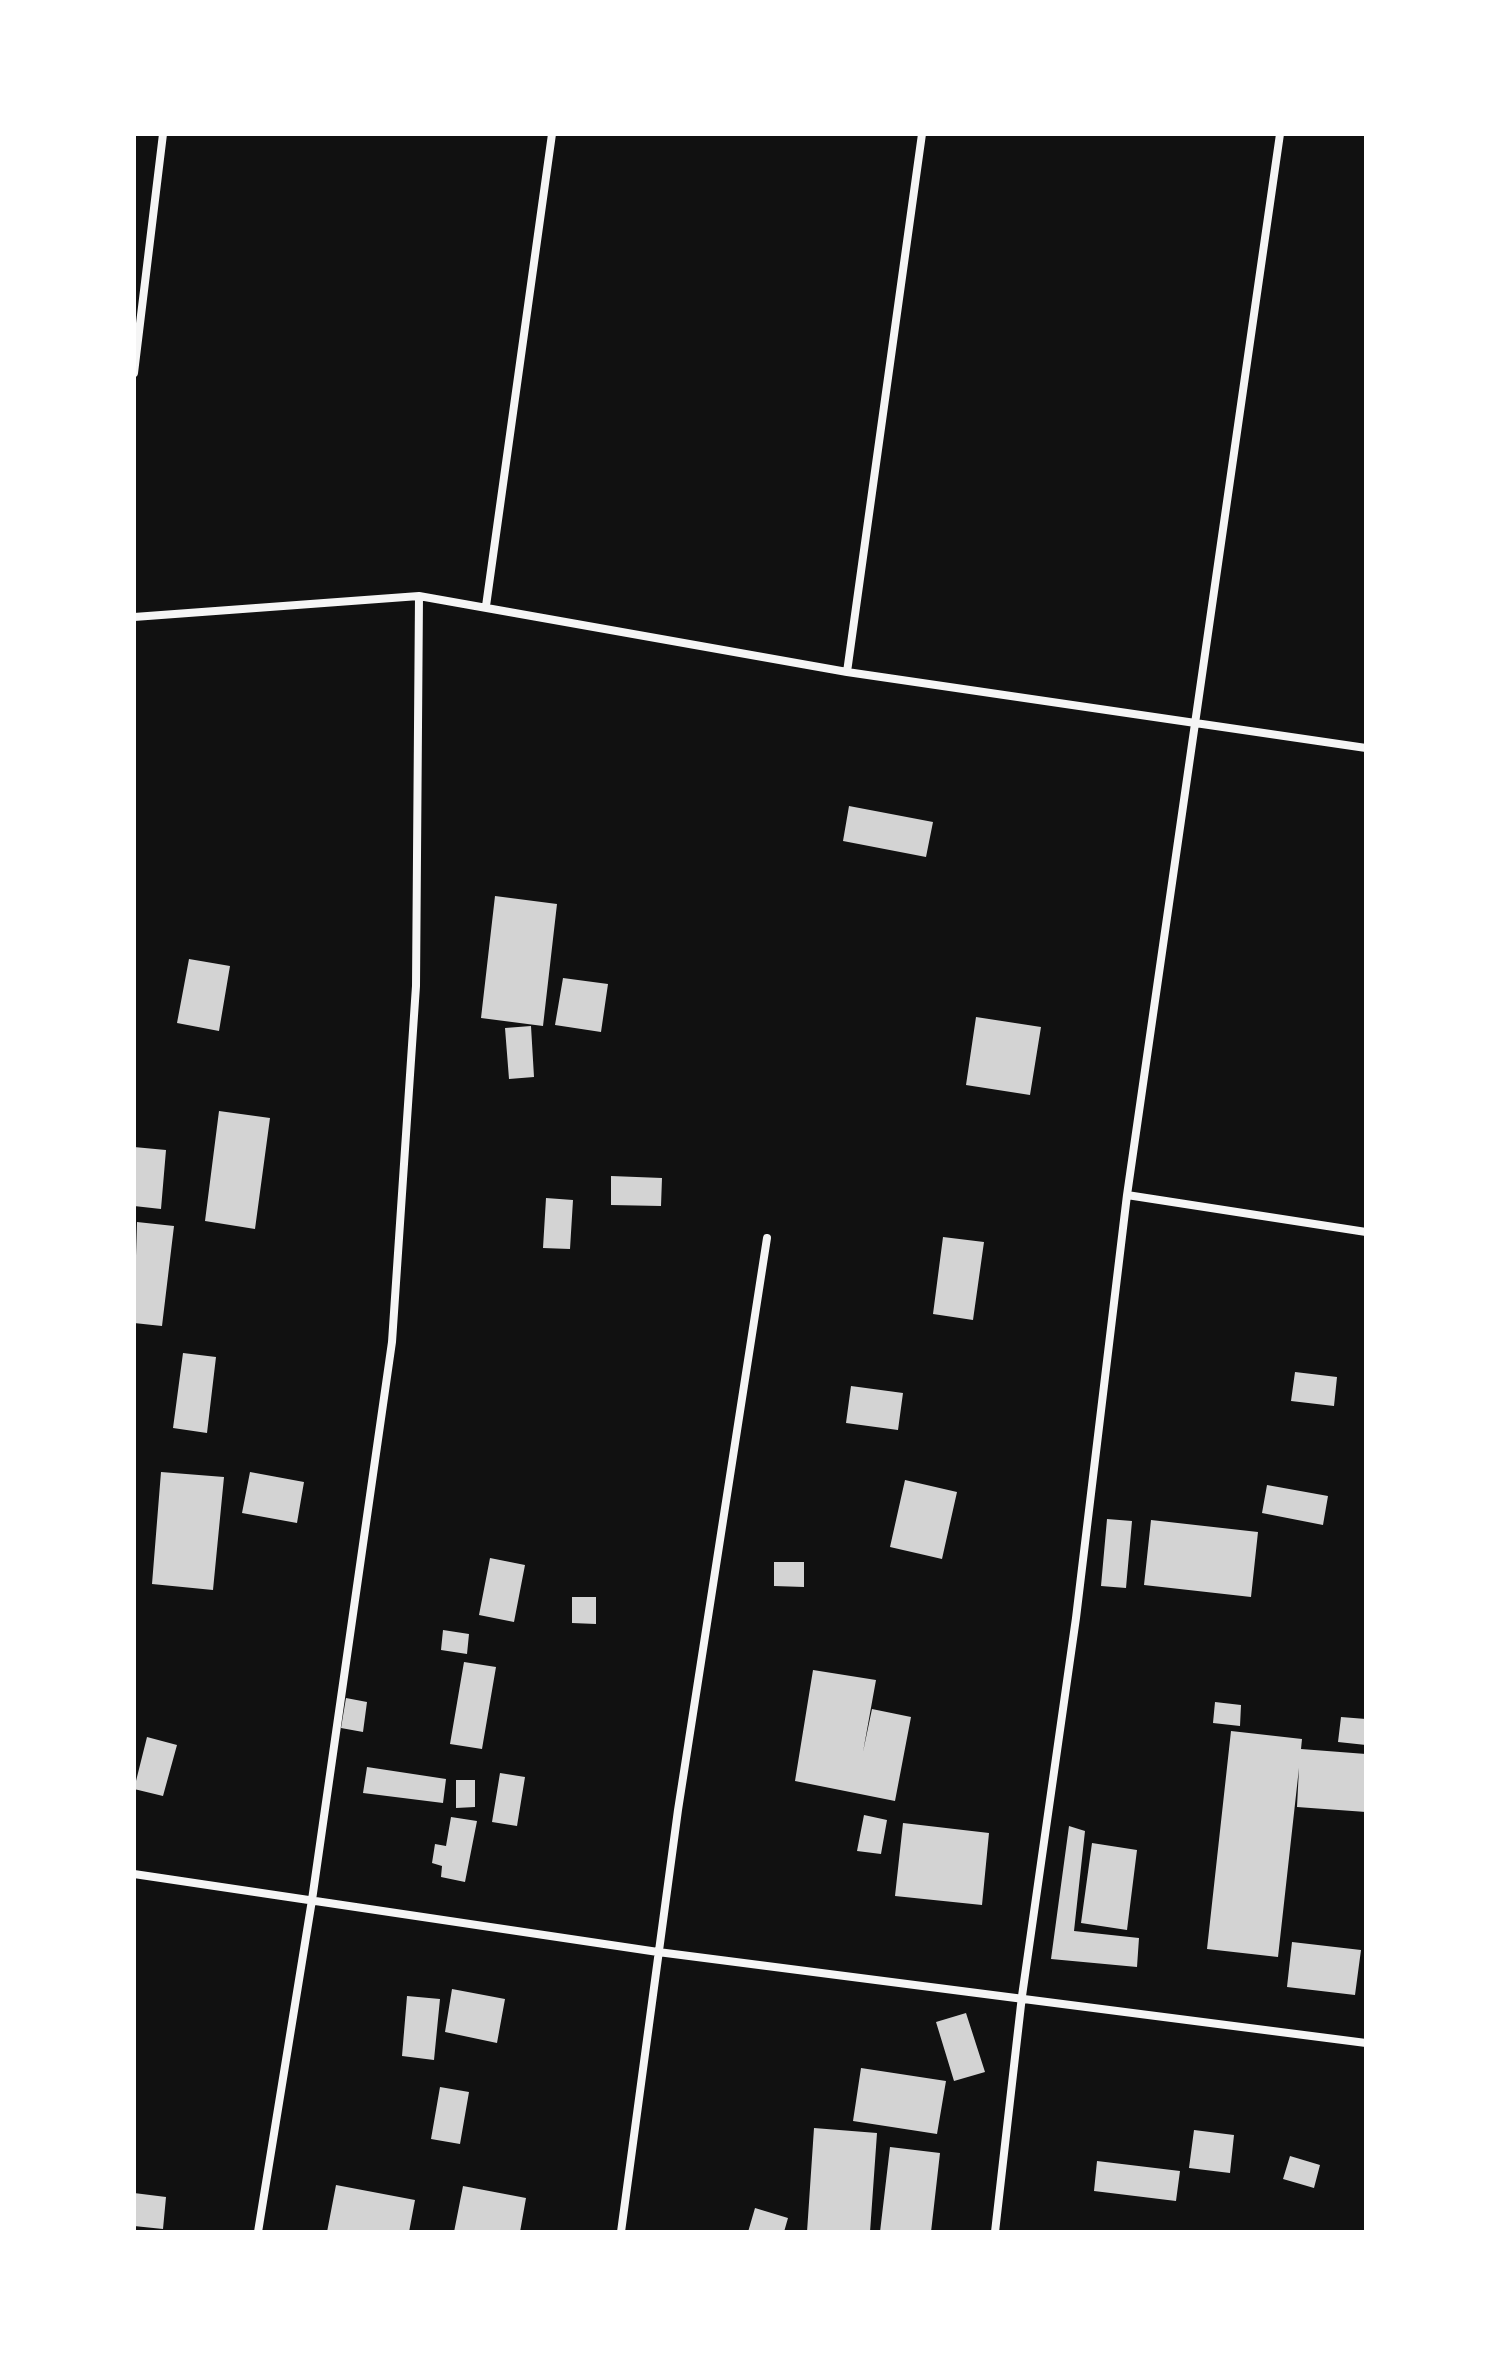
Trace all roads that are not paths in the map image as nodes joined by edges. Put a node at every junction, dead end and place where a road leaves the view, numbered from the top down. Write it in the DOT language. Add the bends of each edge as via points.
graph roads {
  1 [pos="163,134"];
  2 [pos="552,134"];
  3 [pos="922,134"];
  4 [pos="1280,134"];
  5 [pos="134,373"];
  6 [pos="419,596"];
  7 [pos="486,606"];
  8 [pos="134,617"];
  9 [pos="847,672"];
  10 [pos="1193,725"];
  11 [pos="1366,748"];
  12 [pos="1127,1195"];
  13 [pos="1366,1232"];
  14 [pos="767,1238"];
  15 [pos="134,1874"];
  16 [pos="312,1900"];
  17 [pos="658,1952"];
  18 [pos="1022,1996"];
  19 [pos="1366,2043"];
  20 [pos="258,2232"];
  21 [pos="621,2232"];
  22 [pos="995,2232"];
  1 -- 5 [label="street"];
  2 -- 7 [label="street"];
  3 -- 9 [label="street"];
  4 -- 10 [label="street"];
  6 -- 7 [label="street"];
  6 -- 8 [label="street"];
  6 -- 16 [label="street" via="416,986 392,1342"];
  7 -- 9 [label="street"];
  9 -- 10 [label="street"];
  10 -- 11 [label="street"];
  10 -- 12 [label="street"];
  12 -- 13 [label="street"];
  12 -- 18 [label="street" via="1076,1618"];
  14 -- 17 [label="street"];
  15 -- 16 [label="street"];
  16 -- 17 [label="street"];
  16 -- 20 [label="street"];
  17 -- 18 [label="street"];
  17 -- 21 [label="street"];
  18 -- 19 [label="street"];
  18 -- 22 [label="street"];
}
